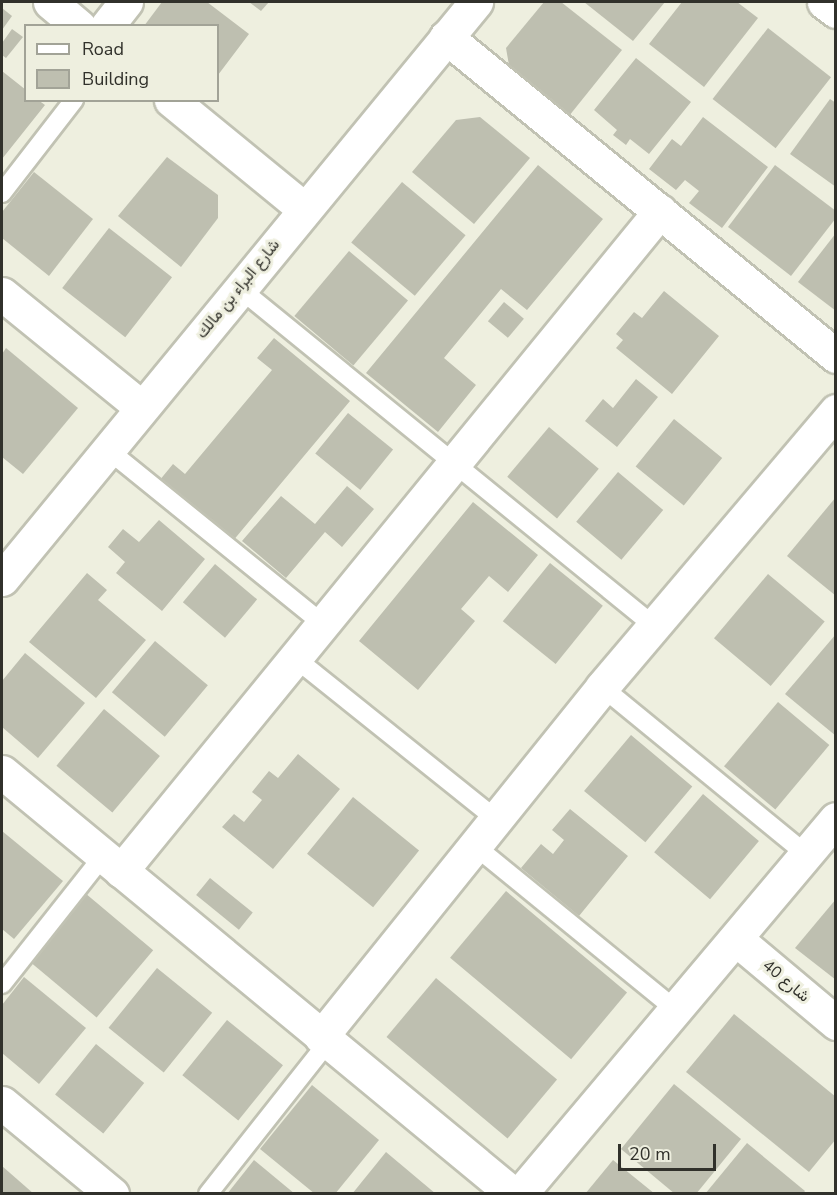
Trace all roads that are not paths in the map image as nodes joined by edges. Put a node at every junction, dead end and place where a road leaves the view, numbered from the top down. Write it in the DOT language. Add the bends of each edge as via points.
graph roads {
  1 [pos="50,2"];
  2 [pos="126,2"];
  3 [pos="476,2"];
  4 [pos="824,2"];
  5 [pos="836,11"];
  6 [pos="77,24"];
  7 [pos="109,24"];
  8 [pos="446,37"];
  9 [pos="72,102"];
  10 [pos="173,102"];
  11 [pos="2,193"];
  12 [pos="304,209"];
  13 [pos="660,211"];
  14 [pos="239,288"];
  15 [pos="2,294"];
  16 [pos="836,356"];
  17 [pos="141,407"];
  18 [pos="836,411"];
  19 [pos="107,449"];
  20 [pos="454,463"];
  21 [pos="2,579"];
  22 [pos="322,624"];
  23 [pos="654,626"];
  24 [pos="295,658"];
  25 [pos="602,687"];
  26 [pos="2,772"];
  27 [pos="496,819"];
  28 [pos="836,819"];
  29 [pos="475,846"];
  30 [pos="806,854"];
  31 [pos="112,864"];
  32 [pos="736,939"];
  33 [pos="2,984"];
  34 [pos="675,1009"];
  35 [pos="836,1023"];
  36 [pos="324,1039"];
  37 [pos="2,1103"];
  38 [pos="112,1194"];
  39 [pos="208,1194"];
  40 [pos="513,1194"];
  41 [pos="520,1194"];
  1 -- 6 [label="street"];
  2 -- 7 [label="street"];
  3 -- 8 [label="street, شارع البراء بن مالك"];
  4 -- 5 [label="street"];
  8 -- 12 [label="street, شارع البراء بن مالك"];
  8 -- 13 [label="street"];
  9 -- 11 [label="lane"];
  10 -- 12 [label="street"];
  12 -- 14 [label="street, شارع البراء بن مالك"];
  13 -- 16 [label="street"];
  13 -- 20 [label="street"];
  14 -- 17 [label="street, شارع البراء بن مالك"];
  14 -- 20 [label="lane"];
  15 -- 17 [label="street"];
  17 -- 19 [label="street, شارع البراء بن مالك"];
  18 -- 23 [label="street"];
  19 -- 21 [label="street, شارع البراء بن مالك"];
  19 -- 22 [label="lane"];
  20 -- 22 [label="street"];
  20 -- 23 [label="lane"];
  22 -- 24 [label="street"];
  23 -- 25 [label="street"];
  24 -- 27 [label="lane"];
  24 -- 31 [label="street"];
  25 -- 27 [label="street"];
  25 -- 30 [label="lane"];
  26 -- 31 [label="street"];
  27 -- 29 [label="street"];
  28 -- 30 [label="street"];
  29 -- 34 [label="lane"];
  29 -- 36 [label="street"];
  30 -- 32 [label="street"];
  31 -- 33 [label="lane"];
  31 -- 36 [label="street"];
  32 -- 34 [label="street"];
  32 -- 35 [label="street, شارع 40"];
  34 -- 41 [label="street"];
  36 -- 39 [label="lane"];
  36 -- 40 [label="street"];
  37 -- 38 [label="street"];
}
